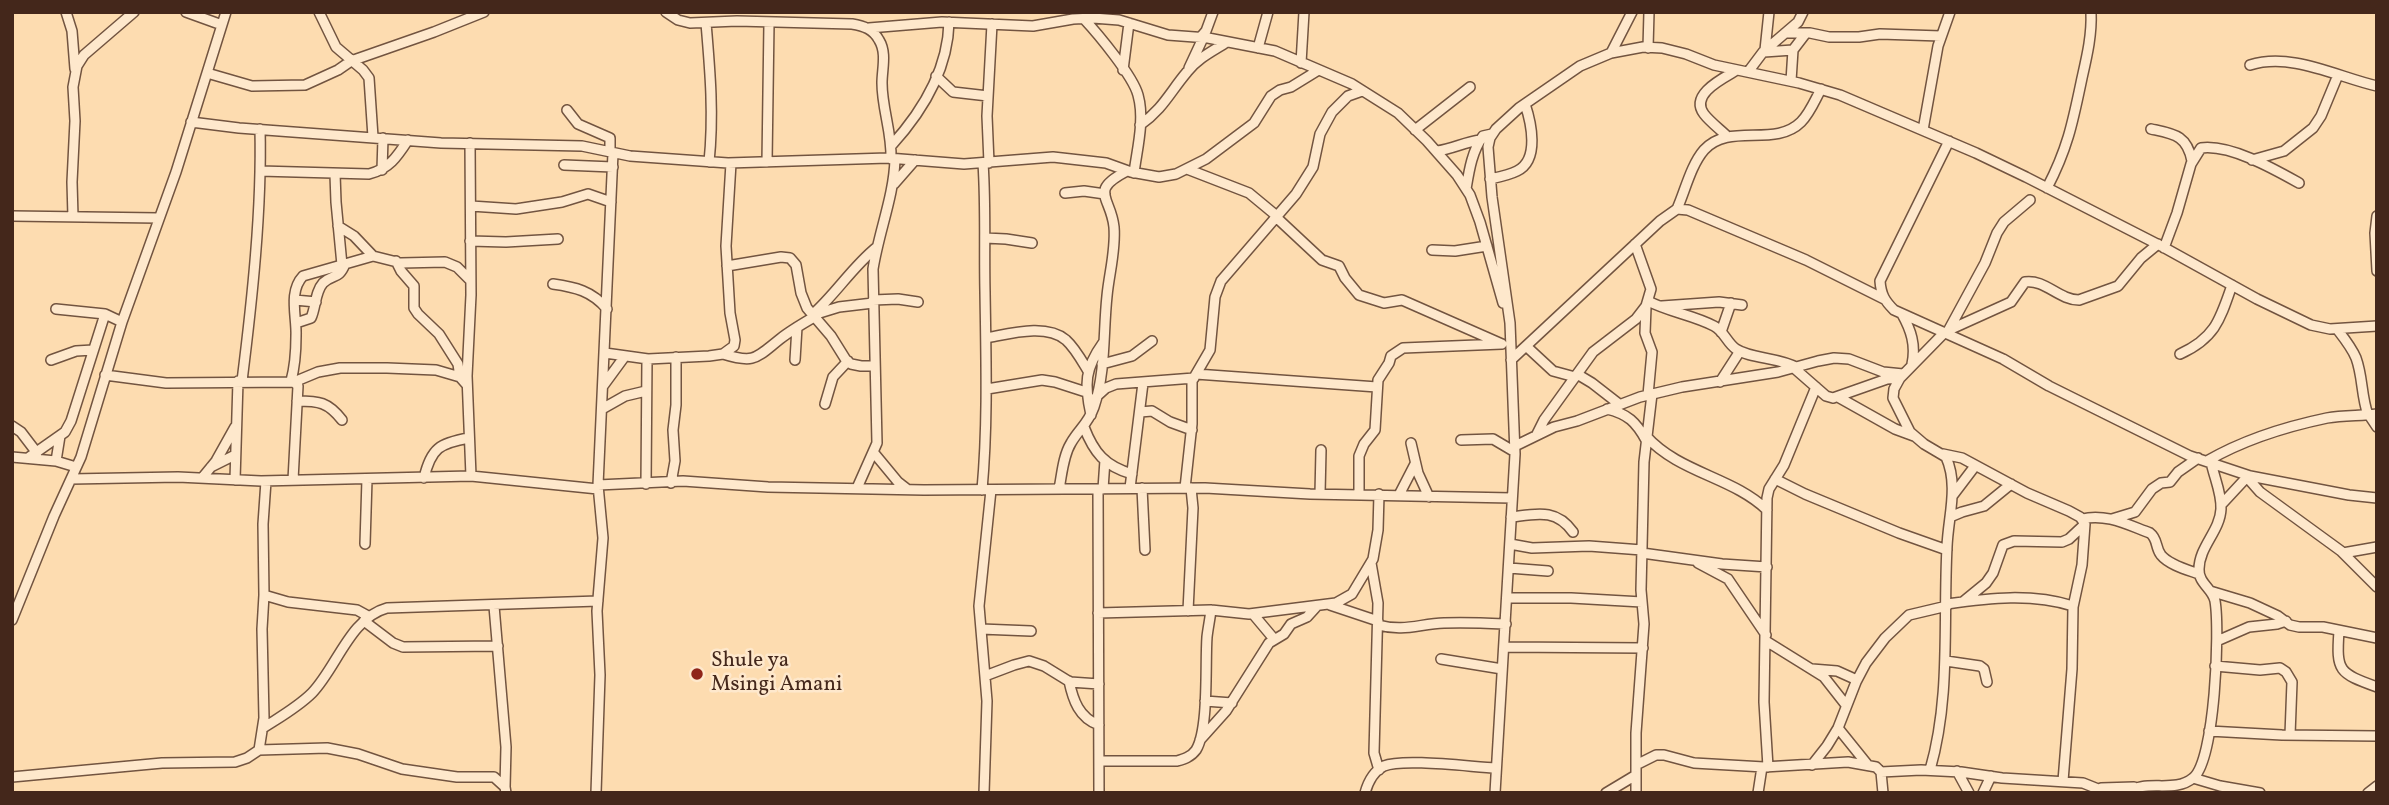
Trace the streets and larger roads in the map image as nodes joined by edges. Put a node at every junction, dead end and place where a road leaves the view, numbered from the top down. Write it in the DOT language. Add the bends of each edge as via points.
graph roads {
  1 [pos="66,12"];
  2 [pos="134,12"];
  3 [pos="186,12"];
  4 [pos="226,12"];
  5 [pos="319,12"];
  6 [pos="484,12"];
  7 [pos="666,12"];
  8 [pos="827,12"];
  9 [pos="984,12"];
  10 [pos="1213,12"];
  11 [pos="1268,12"];
  12 [pos="1304,12"];
  13 [pos="1632,12"];
  14 [pos="1649,12"];
  15 [pos="1769,12"];
  16 [pos="1803,12"];
  17 [pos="1950,12"];
  18 [pos="2091,12"];
  19 [pos="206,16"];
  20 [pos="751,17"];
  21 [pos="1084,19"];
  22 [pos="1128,19"];
  23 [pos="949,22"];
  24 [pos="706,23"];
  25 [pos="769,23"];
  26 [pos="828,24"];
  27 [pos="988,24"];
  28 [pos="222,25"];
  29 [pos="869,28"];
  30 [pos="1785,33"];
  31 [pos="1805,33"];
  32 [pos="1941,36"];
  33 [pos="1202,38"];
  34 [pos="1227,42"];
  35 [pos="1258,48"];
  36 [pos="1648,48"];
  37 [pos="1793,50"];
  38 [pos="1764,51"];
  39 [pos="1611,52"];
  40 [pos="351,61"];
  41 [pos="1301,63"];
  42 [pos="2250,65"];
  43 [pos="1123,70"];
  44 [pos="1188,70"];
  45 [pos="1737,70"];
  46 [pos="1317,71"];
  47 [pos="1748,72"];
  48 [pos="75,73"];
  49 [pos="207,73"];
  50 [pos="2338,75"];
  51 [pos="936,76"];
  52 [pos="1791,81"];
  53 [pos="2377,86"];
  54 [pos="1470,87"];
  55 [pos="1821,89"];
  56 [pos="1362,91"];
  57 [pos="988,96"];
  58 [pos="1525,104"];
  59 [pos="567,110"];
  60 [pos="191,122"];
  61 [pos="1140,125"];
  62 [pos="260,129"];
  63 [pos="2151,129"];
  64 [pos="1415,130"];
  65 [pos="1923,130"];
  66 [pos="1492,134"];
  67 [pos="378,137"];
  68 [pos="1728,137"];
  69 [pos="408,140"];
  70 [pos="1480,140"];
  71 [pos="1949,141"];
  72 [pos="470,144"];
  73 [pos="891,146"];
  74 [pos="1437,151"];
  75 [pos="612,153"];
  76 [pos="893,159"];
  77 [pos="915,160"];
  78 [pos="2252,160"];
  79 [pos="709,162"];
  80 [pos="766,162"];
  81 [pos="2192,162"];
  82 [pos="731,163"];
  83 [pos="986,163"];
  84 [pos="564,165"];
  85 [pos="612,167"];
  86 [pos="1187,169"];
  87 [pos="382,170"];
  88 [pos="260,171"];
  89 [pos="1130,172"];
  90 [pos="335,174"];
  91 [pos="1490,178"];
  92 [pos="2300,183"];
  93 [pos="894,184"];
  94 [pos="2047,188"];
  95 [pos="1466,189"];
  96 [pos="1065,193"];
  97 [pos="1105,194"];
  98 [pos="2030,200"];
  99 [pos="611,202"];
  100 [pos="471,206"];
  101 [pos="1677,209"];
  102 [pos="12,216"];
  103 [pos="73,216"];
  104 [pos="2377,216"];
  105 [pos="1278,217"];
  106 [pos="158,218"];
  107 [pos="338,226"];
  108 [pos="985,238"];
  109 [pos="558,239"];
  110 [pos="1032,243"];
  111 [pos="1635,244"];
  112 [pos="470,245"];
  113 [pos="1487,246"];
  114 [pos="2161,246"];
  115 [pos="877,247"];
  116 [pos="1432,250"];
  117 [pos="373,256"];
  118 [pos="396,261"];
  119 [pos="344,264"];
  120 [pos="452,264"];
  121 [pos="727,266"];
  122 [pos="2377,271"];
  123 [pos="470,280"];
  124 [pos="553,284"];
  125 [pos="2232,285"];
  126 [pos="1884,299"];
  127 [pos="295,300"];
  128 [pos="873,301"];
  129 [pos="316,302"];
  130 [pos="918,302"];
  131 [pos="1647,303"];
  132 [pos="1731,303"];
  133 [pos="1742,305"];
  134 [pos="1660,307"];
  135 [pos="56,309"];
  136 [pos="607,309"];
  137 [pos="1900,313"];
  138 [pos="105,314"];
  139 [pos="813,316"];
  140 [pos="122,322"];
  141 [pos="296,324"];
  142 [pos="2377,326"];
  143 [pos="797,327"];
  144 [pos="1510,328"];
  145 [pos="2337,329"];
  146 [pos="1721,332"];
  147 [pos="1946,333"];
  148 [pos="986,338"];
  149 [pos="1104,341"];
  150 [pos="1152,341"];
  151 [pos="1506,344"];
  152 [pos="1526,346"];
  153 [pos="93,350"];
  154 [pos="1740,351"];
  155 [pos="605,353"];
  156 [pos="723,354"];
  157 [pos="2180,355"];
  158 [pos="625,356"];
  159 [pos="676,357"];
  160 [pos="647,359"];
  161 [pos="51,360"];
  162 [pos="795,360"];
  163 [pos="1511,360"];
  164 [pos="848,361"];
  165 [pos="1102,364"];
  166 [pos="1912,365"];
  167 [pos="875,366"];
  168 [pos="1796,368"];
  169 [pos="1088,371"];
  170 [pos="105,375"];
  171 [pos="1195,376"];
  172 [pos="1576,376"];
  173 [pos="1902,376"];
  174 [pos="460,377"];
  175 [pos="240,381"];
  176 [pos="293,381"];
  177 [pos="1720,382"];
  178 [pos="1143,383"];
  179 [pos="467,385"];
  180 [pos="603,386"];
  181 [pos="1377,387"];
  182 [pos="1816,387"];
  183 [pos="987,389"];
  184 [pos="646,391"];
  185 [pos="1086,392"];
  186 [pos="1650,394"];
  187 [pos="1096,397"];
  188 [pos="1838,397"];
  189 [pos="297,401"];
  190 [pos="825,404"];
  191 [pos="1619,404"];
  192 [pos="1607,409"];
  193 [pos="602,410"];
  194 [pos="1140,412"];
  195 [pos="1091,415"];
  196 [pos="2371,415"];
  197 [pos="342,420"];
  198 [pos="12,426"];
  199 [pos="237,426"];
  200 [pos="1084,427"];
  201 [pos="2377,427"];
  202 [pos="1192,430"];
  203 [pos="1537,435"];
  204 [pos="60,436"];
  205 [pos="1915,436"];
  206 [pos="470,438"];
  207 [pos="1646,438"];
  208 [pos="1461,440"];
  209 [pos="1411,443"];
  210 [pos="1515,449"];
  211 [pos="1321,450"];
  212 [pos="37,453"];
  213 [pos="874,453"];
  214 [pos="1942,454"];
  215 [pos="235,455"];
  216 [pos="12,457"];
  217 [pos="28,458"];
  218 [pos="1105,460"];
  219 [pos="2206,460"];
  220 [pos="56,461"];
  221 [pos="1415,464"];
  222 [pos="1975,466"];
  223 [pos="76,467"];
  224 [pos="211,467"];
  225 [pos="1132,474"];
  226 [pos="471,476"];
  227 [pos="2245,476"];
  228 [pos="202,478"];
  229 [pos="424,478"];
  230 [pos="71,479"];
  231 [pos="366,479"];
  232 [pos="1775,479"];
  233 [pos="235,480"];
  234 [pos="293,480"];
  235 [pos="266,481"];
  236 [pos="671,483"];
  237 [pos="646,484"];
  238 [pos="2011,484"];
  239 [pos="598,487"];
  240 [pos="857,488"];
  241 [pos="1130,488"];
  242 [pos="1142,488"];
  243 [pos="1188,488"];
  244 [pos="907,489"];
  245 [pos="1059,489"];
  246 [pos="1101,489"];
  247 [pos="986,490"];
  248 [pos="1320,494"];
  249 [pos="1359,494"];
  250 [pos="1379,494"];
  251 [pos="1399,495"];
  252 [pos="1429,496"];
  253 [pos="1512,498"];
  254 [pos="1952,498"];
  255 [pos="2377,498"];
  256 [pos="2221,505"];
  257 [pos="1768,510"];
  258 [pos="1511,517"];
  259 [pos="1950,517"];
  260 [pos="2112,519"];
  261 [pos="2083,522"];
  262 [pos="1573,532"];
  263 [pos="365,544"];
  264 [pos="1510,544"];
  265 [pos="2377,547"];
  266 [pos="1145,550"];
  267 [pos="1947,550"];
  268 [pos="1642,552"];
  269 [pos="2343,553"];
  270 [pos="1693,560"];
  271 [pos="1371,563"];
  272 [pos="1767,567"];
  273 [pos="1508,568"];
  274 [pos="1548,571"];
  275 [pos="2199,574"];
  276 [pos="2377,587"];
  277 [pos="2210,591"];
  278 [pos="264,595"];
  279 [pos="1507,598"];
  280 [pos="598,601"];
  281 [pos="1964,601"];
  282 [pos="1642,602"];
  283 [pos="1328,605"];
  284 [pos="1947,605"];
  285 [pos="494,606"];
  286 [pos="1317,606"];
  287 [pos="2073,606"];
  288 [pos="1211,610"];
  289 [pos="1188,611"];
  290 [pos="1098,613"];
  291 [pos="1253,614"];
  292 [pos="13,615"];
  293 [pos="366,618"];
  294 [pos="2286,621"];
  295 [pos="1378,623"];
  296 [pos="1506,624"];
  297 [pos="981,629"];
  298 [pos="2339,631"];
  299 [pos="1031,632"];
  300 [pos="1766,638"];
  301 [pos="2377,638"];
  302 [pos="1274,639"];
  303 [pos="2217,641"];
  304 [pos="498,646"];
  305 [pos="1504,647"];
  306 [pos="1643,648"];
  307 [pos="1440,659"];
  308 [pos="1946,661"];
  309 [pos="2216,666"];
  310 [pos="1502,669"];
  311 [pos="1811,669"];
  312 [pos="985,676"];
  313 [pos="1857,680"];
  314 [pos="1069,681"];
  315 [pos="1987,682"];
  316 [pos="1099,684"];
  317 [pos="2377,687"];
  318 [pos="1205,701"];
  319 [pos="1232,703"];
  320 [pos="1846,705"];
  321 [pos="1100,725"];
  322 [pos="263,728"];
  323 [pos="1838,728"];
  324 [pos="2209,731"];
  325 [pos="2290,735"];
  326 [pos="2377,736"];
  327 [pos="1200,740"];
  328 [pos="259,750"];
  329 [pos="1100,761"];
  330 [pos="1867,764"];
  331 [pos="1636,765"];
  332 [pos="1812,765"];
  333 [pos="1765,767"];
  334 [pos="1496,768"];
  335 [pos="1379,770"];
  336 [pos="1930,770"];
  337 [pos="1957,771"];
  338 [pos="1881,772"];
  339 [pos="1636,775"];
  340 [pos="12,776"];
  341 [pos="1991,776"];
  342 [pos="2193,778"];
  343 [pos="2063,781"];
  344 [pos="2377,786"];
  345 [pos="506,790"];
  346 [pos="2130,790"];
  347 [pos="2103,791"];
  348 [pos="596,793"];
  349 [pos="984,793"];
  350 [pos="1099,793"];
  351 [pos="1365,793"];
  352 [pos="1495,793"];
  353 [pos="1606,793"];
  354 [pos="1636,793"];
  355 [pos="1758,793"];
  356 [pos="1883,793"];
  357 [pos="1969,793"];
  358 [pos="1983,793"];
  359 [pos="2260,793"];
  360 [pos="2368,793"];
  1 -- 48 [label="street"];
  2 -- 48 [label="street" via="85,55"];
  3 -- 19 [label="street"];
  4 -- 28 [label="street"];
  5 -- 40 [label="street" via="335,47"];
  6 -- 40 [label="street"];
  7 -- 24 [label="street" via="678,20"];
  8 -- 26 [label="street"];
  9 -- 27 [label="street"];
  10 -- 33 [label="street"];
  11 -- 35 [label="street"];
  12 -- 41 [label="street"];
  13 -- 39 [label="street"];
  14 -- 36 [label="street"];
  15 -- 38 [label="street"];
  16 -- 30 [label="street"];
  17 -- 32 [label="street"];
  18 -- 94 [label="street" via="2072,130"];
  19 -- 28 [label="street"];
  20 -- 24 [label="street"];
  20 -- 25 [label="street"];
  21 -- 22 [label="street"];
  21 -- 27 [label="street" via="1033,26"];
  21 -- 43 [label="street"];
  22 -- 33 [label="street" via="1168,35"];
  22 -- 43 [label="street"];
  23 -- 27 [label="street"];
  23 -- 29 [label="street"];
  23 -- 51 [label="street" via="947,48"];
  24 -- 79 [label="street" via="712,84"];
  25 -- 26 [label="street"];
  25 -- 80 [label="street"];
  26 -- 29 [label="street"];
  27 -- 57 [label="street"];
  28 -- 49 [label="street"];
  29 -- 73 [label="street" via="883,49 883,96"];
  30 -- 31 [label="street"];
  30 -- 38 [label="street"];
  31 -- 32 [label="street"];
  31 -- 37 [label="street"];
  32 -- 65 [label="street"];
  33 -- 34 [label="street"];
  33 -- 44 [label="street"];
  34 -- 35 [label="street"];
  34 -- 44 [label="street"];
  35 -- 41 [label="street"];
  36 -- 39 [label="street"];
  36 -- 45 [label="street"];
  37 -- 38 [label="street"];
  37 -- 52 [label="street"];
  38 -- 47 [label="street"];
  39 -- 58 [label="street" via="1580,66"];
  40 -- 49 [label="street" via="305,85 289,87 252,86"];
  40 -- 67 [label="street" via="369,78"];
  41 -- 46 [label="street"];
  42 -- 50 [label="street" via="2289,63"];
  43 -- 61 [label="street" via="1138,93"];
  44 -- 61 [label="street" via="1161,108"];
  45 -- 47 [label="street"];
  45 -- 68 [label="street" via="1706,91 1701,106"];
  46 -- 56 [label="street"];
  46 -- 86 [label="street" via="1271,96 1254,123"];
  47 -- 52 [label="street"];
  48 -- 103 [label="street"];
  49 -- 60 [label="street"];
  50 -- 53 [label="street"];
  50 -- 78 [label="street" via="2313,128 2284,151"];
  51 -- 57 [label="street" via="953,92"];
  51 -- 73 [label="street" via="911,124"];
  52 -- 55 [label="street"];
  54 -- 64 [label="street"];
  55 -- 65 [label="street"];
  55 -- 68 [label="street" via="1801,122 1790,130"];
  56 -- 64 [label="street" via="1398,113"];
  56 -- 105 [label="street" via="1348,96 1332,112 1320,134 1312,167"];
  57 -- 83 [label="street"];
  58 -- 66 [label="street"];
  58 -- 91 [label="street" via="1532,132 1527,161 1517,172"];
  59 -- 75 [label="street" via="578,124 610,138"];
  60 -- 62 [label="street"];
  60 -- 106 [label="street"];
  61 -- 89 [label="street"];
  62 -- 67 [label="street"];
  62 -- 88 [label="street"];
  63 -- 81 [label="street" via="2179,136"];
  64 -- 74 [label="street"];
  65 -- 71 [label="street"];
  66 -- 70 [label="street"];
  66 -- 91 [label="street"];
  67 -- 69 [label="street"];
  67 -- 87 [label="street"];
  68 -- 101 [label="street" via="1704,149"];
  69 -- 72 [label="street"];
  69 -- 87 [label="street"];
  70 -- 74 [label="street"];
  70 -- 95 [label="street"];
  71 -- 94 [label="street"];
  71 -- 126 [label="street" via="1884,270 1880,281"];
  72 -- 75 [label="street" via="582,146"];
  72 -- 100 [label="street"];
  73 -- 76 [label="street"];
  74 -- 95 [label="street"];
  75 -- 79 [label="street"];
  75 -- 85 [label="street"];
  76 -- 77 [label="street"];
  76 -- 80 [label="street"];
  76 -- 93 [label="street"];
  77 -- 83 [label="street"];
  77 -- 93 [label="street"];
  78 -- 81 [label="street" via="2206,147 2196,152"];
  78 -- 92 [label="street"];
  79 -- 82 [label="street"];
  80 -- 82 [label="street"];
  81 -- 114 [label="street" via="2177,213"];
  82 -- 121 [label="street"];
  83 -- 89 [label="street" via="1053,157 1106,163"];
  83 -- 108 [label="street"];
  84 -- 85 [label="street"];
  85 -- 99 [label="street"];
  86 -- 89 [label="street" via="1159,177"];
  86 -- 105 [label="street" via="1249,193"];
  87 -- 90 [label="street"];
  88 -- 90 [label="street"];
  88 -- 175 [label="street" via="249,329"];
  89 -- 97 [label="street" via="1107,183"];
  90 -- 107 [label="street"];
  91 -- 144 [label="street"];
  93 -- 115 [label="street"];
  94 -- 114 [label="street"];
  95 -- 113 [label="street"];
  96 -- 97 [label="street"];
  97 -- 149 [label="street" via="1114,242"];
  98 -- 147 [label="street" via="2004,222"];
  99 -- 100 [label="street" via="588,194 516,208"];
  99 -- 136 [label="street"];
  100 -- 112 [label="street"];
  101 -- 111 [label="street"];
  101 -- 126 [label="street" via="1807,260"];
  102 -- 103 [label="street"];
  103 -- 106 [label="street"];
  104 -- 122 [label="street"];
  105 -- 151 [label="street" via="1322,260 1339,266 1359,295 1384,303 1402,300"];
  105 -- 171 [label="street" via="1221,281 1210,350"];
  106 -- 140 [label="street"];
  107 -- 117 [label="street"];
  107 -- 119 [label="street"];
  108 -- 110 [label="street"];
  108 -- 148 [label="street"];
  109 -- 112 [label="street"];
  111 -- 131 [label="street" via="1651,289"];
  111 -- 152 [label="street"];
  112 -- 120 [label="street"];
  112 -- 123 [label="street"];
  113 -- 116 [label="street"];
  113 -- 144 [label="street"];
  114 -- 125 [label="street"];
  114 -- 147 [label="street" via="2141,258 2118,286 2073,300 2043,285 2025,282 2011,302"];
  115 -- 128 [label="street"];
  115 -- 139 [label="street"];
  117 -- 118 [label="street"];
  117 -- 119 [label="street"];
  118 -- 120 [label="street"];
  118 -- 174 [label="street" via="414,286 414,308 446,344"];
  119 -- 127 [label="street" via="303,276"];
  119 -- 129 [label="street" via="339,275 322,284"];
  120 -- 123 [label="street"];
  121 -- 139 [label="street" via="790,258"];
  121 -- 156 [label="street" via="735,340"];
  123 -- 179 [label="street"];
  124 -- 136 [label="street" via="588,292"];
  125 -- 145 [label="street" via="2311,325"];
  125 -- 157 [label="street" via="2212,334"];
  126 -- 137 [label="street"];
  127 -- 129 [label="street"];
  127 -- 141 [label="street"];
  128 -- 130 [label="street"];
  128 -- 139 [label="street"];
  128 -- 167 [label="street"];
  129 -- 141 [label="street" via="311,318"];
  131 -- 134 [label="street"];
  131 -- 172 [label="street" via="1630,325 1593,352"];
  131 -- 186 [label="street"];
  132 -- 133 [label="street"];
  132 -- 134 [label="street"];
  132 -- 146 [label="street"];
  134 -- 146 [label="street"];
  135 -- 138 [label="street"];
  136 -- 155 [label="street"];
  137 -- 147 [label="street"];
  137 -- 166 [label="street" via="1912,335"];
  138 -- 140 [label="street"];
  138 -- 153 [label="street"];
  139 -- 143 [label="street"];
  139 -- 164 [label="street"];
  140 -- 170 [label="street"];
  141 -- 176 [label="street"];
  142 -- 145 [label="street"];
  143 -- 156 [label="street" via="755,358"];
  143 -- 162 [label="street"];
  144 -- 151 [label="street"];
  145 -- 196 [label="street" via="2356,357 2362,400"];
  146 -- 154 [label="street"];
  147 -- 166 [label="street"];
  147 -- 219 [label="street" via="2161,443"];
  148 -- 169 [label="street" via="1053,332 1066,340"];
  148 -- 183 [label="street"];
  149 -- 165 [label="street"];
  149 -- 169 [label="street"];
  150 -- 165 [label="street" via="1132,356"];
  151 -- 163 [label="street"];
  151 -- 181 [label="street" via="1400,349 1391,356"];
  152 -- 163 [label="street"];
  152 -- 172 [label="street" via="1553,371"];
  153 -- 161 [label="street"];
  153 -- 204 [label="street" via="71,421"];
  154 -- 168 [label="street"];
  154 -- 177 [label="street"];
  155 -- 158 [label="street"];
  155 -- 180 [label="street"];
  156 -- 159 [label="street"];
  158 -- 160 [label="street"];
  158 -- 180 [label="street"];
  159 -- 160 [label="street"];
  159 -- 236 [label="street"];
  160 -- 184 [label="street"];
  163 -- 210 [label="street"];
  164 -- 167 [label="street"];
  164 -- 190 [label="street" via="833,377"];
  165 -- 187 [label="street"];
  166 -- 173 [label="street"];
  167 -- 213 [label="street" via="878,421"];
  168 -- 173 [label="street" via="1849,359"];
  168 -- 177 [label="street"];
  168 -- 182 [label="street"];
  169 -- 185 [label="street"];
  170 -- 175 [label="street" via="166,383"];
  170 -- 223 [label="street"];
  171 -- 178 [label="street"];
  171 -- 181 [label="street"];
  171 -- 202 [label="street"];
  172 -- 191 [label="street"];
  172 -- 203 [label="street"];
  173 -- 188 [label="street"];
  173 -- 205 [label="street" via="1893,398"];
  174 -- 176 [label="street" via="436,370 340,368"];
  174 -- 179 [label="street"];
  175 -- 176 [label="street"];
  175 -- 199 [label="street"];
  176 -- 189 [label="street" via="298,386"];
  177 -- 186 [label="street"];
  178 -- 187 [label="street" via="1116,384"];
  178 -- 194 [label="street"];
  179 -- 206 [label="street"];
  180 -- 193 [label="street"];
  181 -- 249 [label="street" via="1375,430 1359,456"];
  182 -- 188 [label="street" via="1826,396"];
  182 -- 232 [label="street"];
  183 -- 185 [label="street" via="1042,380"];
  183 -- 247 [label="street"];
  184 -- 193 [label="street" via="625,396"];
  184 -- 237 [label="street"];
  185 -- 195 [label="street"];
  186 -- 191 [label="street"];
  186 -- 207 [label="street"];
  187 -- 195 [label="street"];
  188 -- 205 [label="street"];
  189 -- 197 [label="street" via="329,405"];
  189 -- 234 [label="street"];
  191 -- 192 [label="street"];
  192 -- 203 [label="street"];
  192 -- 207 [label="street" via="1632,419"];
  193 -- 239 [label="street"];
  194 -- 202 [label="street" via="1152,411"];
  194 -- 225 [label="street"];
  195 -- 200 [label="street"];
  196 -- 201 [label="street"];
  196 -- 219 [label="street" via="2326,418 2275,430"];
  198 -- 212 [label="street"];
  199 -- 215 [label="street"];
  199 -- 224 [label="street"];
  200 -- 218 [label="street"];
  200 -- 245 [label="street" via="1072,442"];
  202 -- 243 [label="street"];
  203 -- 210 [label="street"];
  204 -- 212 [label="street"];
  204 -- 220 [label="street"];
  205 -- 214 [label="street"];
  206 -- 226 [label="street"];
  206 -- 229 [label="street" via="437,449"];
  207 -- 257 [label="street" via="1663,453 1748,494"];
  207 -- 268 [label="street"];
  208 -- 210 [label="street" via="1493,439"];
  209 -- 221 [label="street"];
  210 -- 253 [label="street"];
  211 -- 248 [label="street"];
  212 -- 217 [label="street"];
  213 -- 240 [label="street"];
  213 -- 244 [label="street"];
  214 -- 222 [label="street"];
  214 -- 254 [label="street" via="1950,466"];
  215 -- 224 [label="street"];
  215 -- 233 [label="street"];
  216 -- 217 [label="street"];
  217 -- 220 [label="street"];
  218 -- 225 [label="street"];
  218 -- 246 [label="street"];
  219 -- 227 [label="street"];
  219 -- 256 [label="street"];
  219 -- 260 [label="street" via="2152,489 2135,512"];
  220 -- 223 [label="street"];
  221 -- 251 [label="street"];
  221 -- 252 [label="street"];
  222 -- 238 [label="street"];
  222 -- 254 [label="street"];
  223 -- 230 [label="street"];
  224 -- 228 [label="street"];
  225 -- 241 [label="street"];
  226 -- 229 [label="street"];
  226 -- 239 [label="street"];
  227 -- 255 [label="street"];
  227 -- 256 [label="street"];
  227 -- 269 [label="street"];
  228 -- 230 [label="street"];
  228 -- 233 [label="street"];
  229 -- 231 [label="street"];
  230 -- 292 [label="street"];
  231 -- 234 [label="street"];
  231 -- 263 [label="street"];
  232 -- 257 [label="street" via="1769,489"];
  232 -- 267 [label="street"];
  233 -- 235 [label="street"];
  234 -- 235 [label="street"];
  235 -- 278 [label="street"];
  236 -- 237 [label="street"];
  236 -- 240 [label="street"];
  237 -- 239 [label="street"];
  238 -- 259 [label="street" via="1984,506"];
  238 -- 261 [label="street"];
  239 -- 280 [label="street" via="603,538"];
  240 -- 244 [label="street"];
  241 -- 242 [label="street"];
  241 -- 246 [label="street"];
  242 -- 243 [label="street"];
  242 -- 266 [label="street"];
  243 -- 248 [label="street"];
  243 -- 289 [label="street" via="1193,508"];
  244 -- 247 [label="street"];
  245 -- 246 [label="street"];
  245 -- 247 [label="street"];
  246 -- 290 [label="street"];
  247 -- 297 [label="street"];
  248 -- 249 [label="street"];
  249 -- 250 [label="street"];
  250 -- 251 [label="street"];
  250 -- 271 [label="street"];
  251 -- 252 [label="street"];
  252 -- 253 [label="street"];
  253 -- 258 [label="street"];
  254 -- 259 [label="street"];
  256 -- 275 [label="street"];
  257 -- 272 [label="street"];
  258 -- 262 [label="street" via="1554,516"];
  258 -- 264 [label="street"];
  259 -- 267 [label="street"];
  260 -- 261 [label="street" via="2095,517"];
  260 -- 275 [label="street" via="2150,533 2161,555"];
  261 -- 281 [label="street" via="2062,542 2003,545 1993,573"];
  261 -- 287 [label="street" via="2082,565"];
  264 -- 268 [label="street" via="1532,548 1601,546"];
  264 -- 273 [label="street"];
  265 -- 269 [label="street"];
  267 -- 284 [label="street"];
  268 -- 270 [label="street"];
  268 -- 282 [label="street"];
  269 -- 276 [label="street"];
  270 -- 272 [label="street"];
  270 -- 300 [label="street" via="1728,579"];
  271 -- 283 [label="street" via="1352,594"];
  271 -- 295 [label="street"];
  272 -- 300 [label="street"];
  273 -- 274 [label="street"];
  273 -- 279 [label="street"];
  275 -- 277 [label="street"];
  277 -- 294 [label="street" via="2250,603"];
  277 -- 303 [label="street" via="2215,597"];
  278 -- 293 [label="street" via="357,610"];
  278 -- 322 [label="street"];
  279 -- 282 [label="street"];
  279 -- 296 [label="street"];
  280 -- 285 [label="street"];
  280 -- 348 [label="street"];
  281 -- 284 [label="street"];
  281 -- 287 [label="street" via="2031,597"];
  282 -- 306 [label="street"];
  283 -- 286 [label="street"];
  283 -- 295 [label="street"];
  284 -- 308 [label="street"];
  284 -- 313 [label="street" via="1909,615 1885,638"];
  285 -- 293 [label="street" via="387,608"];
  285 -- 304 [label="street"];
  286 -- 291 [label="street"];
  286 -- 302 [label="street"];
  287 -- 343 [label="street"];
  288 -- 289 [label="street"];
  288 -- 291 [label="street"];
  288 -- 318 [label="street"];
  289 -- 290 [label="street"];
  290 -- 316 [label="street"];
  291 -- 302 [label="street"];
  293 -- 304 [label="street" via="403,647"];
  293 -- 322 [label="street" via="310,695"];
  294 -- 298 [label="street"];
  294 -- 303 [label="street" via="2249,626"];
  295 -- 296 [label="street" via="1402,629 1444,623"];
  295 -- 335 [label="street" via="1374,753"];
  296 -- 305 [label="street"];
  297 -- 299 [label="street"];
  297 -- 312 [label="street"];
  298 -- 301 [label="street"];
  298 -- 317 [label="street" via="2339,667"];
  300 -- 311 [label="street"];
  300 -- 333 [label="street"];
  302 -- 319 [label="street"];
  303 -- 309 [label="street"];
  304 -- 345 [label="street"];
  305 -- 306 [label="street"];
  305 -- 310 [label="street"];
  306 -- 331 [label="street"];
  307 -- 310 [label="street"];
  308 -- 315 [label="street" via="1980,666"];
  308 -- 336 [label="street" via="1943,709"];
  309 -- 324 [label="street"];
  309 -- 325 [label="street" via="2286,672 2292,682"];
  310 -- 334 [label="street"];
  311 -- 313 [label="street" via="1837,671"];
  311 -- 320 [label="street" via="1824,677"];
  312 -- 314 [label="street" via="1029,662"];
  312 -- 349 [label="street"];
  313 -- 320 [label="street"];
  314 -- 316 [label="street"];
  314 -- 321 [label="street" via="1077,707 1087,720"];
  316 -- 321 [label="street"];
  318 -- 319 [label="street"];
  318 -- 327 [label="street"];
  319 -- 327 [label="street"];
  320 -- 323 [label="street"];
  321 -- 329 [label="street"];
  322 -- 328 [label="street"];
  323 -- 330 [label="street"];
  323 -- 332 [label="street"];
  324 -- 325 [label="street"];
  324 -- 342 [label="street" via="2205,755"];
  325 -- 326 [label="street"];
  327 -- 329 [label="street" via="1189,757 1177,761"];
  328 -- 340 [label="street" via="235,762 162,763"];
  328 -- 345 [label="street" via="327,748 402,769 495,777"];
  329 -- 350 [label="street"];
  330 -- 332 [label="street"];
  330 -- 338 [label="street"];
  331 -- 333 [label="street" via="1664,755"];
  331 -- 339 [label="street"];
  332 -- 333 [label="street"];
  333 -- 355 [label="street"];
  334 -- 335 [label="street" via="1401,763"];
  334 -- 352 [label="street"];
  335 -- 351 [label="street"];
  336 -- 337 [label="street"];
  336 -- 338 [label="street"];
  337 -- 341 [label="street"];
  337 -- 357 [label="street"];
  338 -- 356 [label="street"];
  339 -- 353 [label="street"];
  339 -- 354 [label="street"];
  341 -- 343 [label="street"];
  341 -- 358 [label="street"];
  342 -- 346 [label="street" via="2182,784"];
  342 -- 359 [label="street"];
  343 -- 347 [label="street"];
  344 -- 360 [label="street"];
  346 -- 347 [label="street" via="2118,786"];
}
